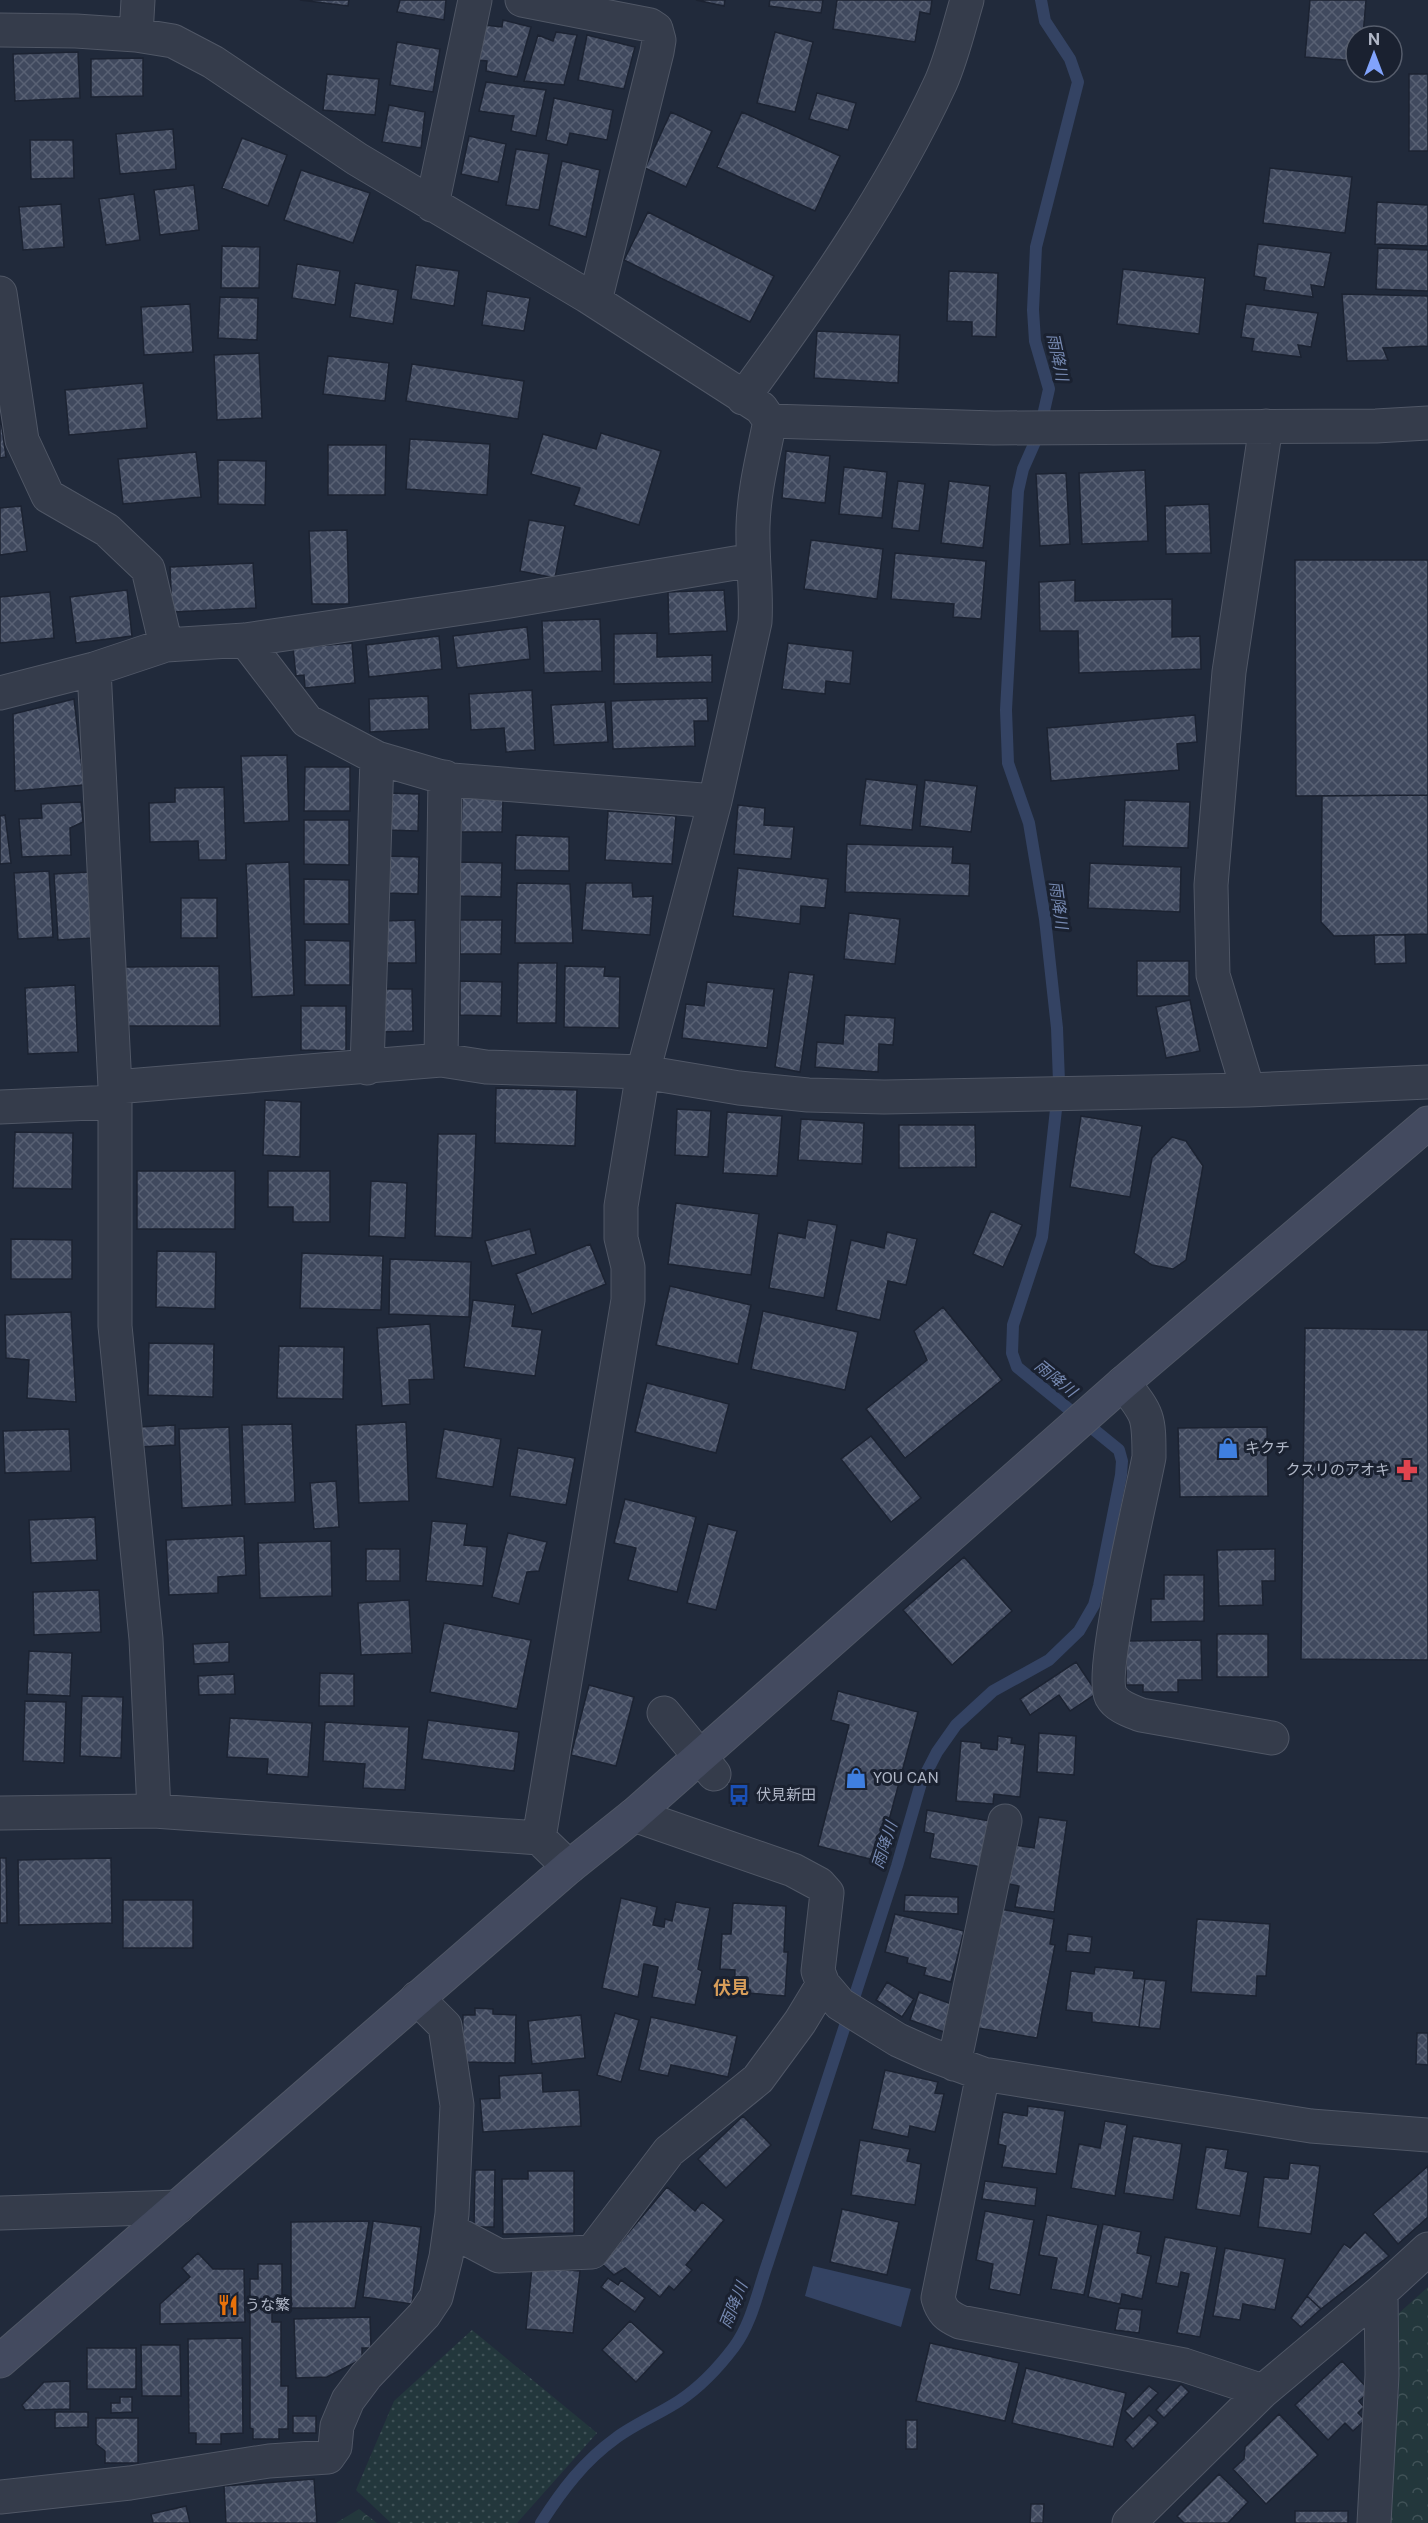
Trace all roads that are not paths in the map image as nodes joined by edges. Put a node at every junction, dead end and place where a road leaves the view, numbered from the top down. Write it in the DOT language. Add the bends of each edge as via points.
graph roads {
  1 [pos="138,0"];
  2 [pos="475,0"];
  3 [pos="522,0"];
  4 [pos="967,0"];
  5 [pos="0,30"];
  6 [pos="136,35"];
  7 [pos="432,204"];
  8 [pos="0,293"];
  9 [pos="595,301"];
  10 [pos="743,398"];
  11 [pos="770,421"];
  12 [pos="1428,423"];
  13 [pos="1266,426"];
  14 [pos="753,560"];
  15 [pos="245,640"];
  16 [pos="166,645"];
  17 [pos="94,669"];
  18 [pos="0,693"];
  19 [pos="376,758"];
  20 [pos="445,777"];
  21 [pos="715,801"];
  22 [pos="441,1060"];
  23 [pos="367,1068"];
  24 [pos="643,1072"];
  25 [pos="1428,1082"];
  26 [pos="1248,1090"];
  27 [pos="115,1095"];
  28 [pos="0,1107"];
  29 [pos="1428,1123"];
  30 [pos="1124,1383"];
  31 [pos="664,1713"];
  32 [pos="1272,1738"];
  33 [pos="714,1774"];
  34 [pos="154,1811"];
  35 [pos="0,1813"];
  36 [pos="634,1815"];
  37 [pos="1005,1821"];
  38 [pos="539,1838"];
  39 [pos="569,1867"];
  40 [pos="823,1984"];
  41 [pos="417,1998"];
  42 [pos="969,2069"];
  43 [pos="1428,2135"];
  44 [pos="178,2206"];
  45 [pos="0,2213"];
  46 [pos="450,2230"];
  47 [pos="1428,2249"];
  48 [pos="1381,2292"];
  49 [pos="0,2361"];
  50 [pos="1263,2391"];
  51 [pos="0,2497"];
  52 [pos="1129,2523"];
  53 [pos="1374,2523"];
  1 -- 6 [label="street"];
  2 -- 7 [label="street"];
  3 -- 9 [label="street" via="650,25 656,29 659,40"];
  4 -- 10 [label="street" via="942,80 895,172 811,305"];
  5 -- 6 [label="street"];
  6 -- 7 [label="street" via="173,41 213,62 357,159"];
  7 -- 9 [label="street"];
  8 -- 16 [label="street" via="22,440 48,496 107,530 148,569"];
  9 -- 10 [label="street"];
  10 -- 11 [label="street" via="761,408"];
  11 -- 13 [label="street" via="994,428"];
  11 -- 14 [label="street" via="759,469"];
  12 -- 13 [label="street"];
  13 -- 26 [label="street" via="1229,672 1211,885 1214,975"];
  14 -- 15 [label="street"];
  14 -- 21 [label="street" via="755,622"];
  15 -- 16 [label="street"];
  15 -- 19 [label="street" via="307,721"];
  16 -- 17 [label="street"];
  17 -- 18 [label="street"];
  17 -- 27 [label="street"];
  19 -- 20 [label="street"];
  19 -- 23 [label="street"];
  20 -- 21 [label="street"];
  20 -- 22 [label="street"];
  21 -- 24 [label="street"];
  22 -- 23 [label="street"];
  22 -- 24 [label="street" via="486,1067"];
  23 -- 27 [label="street"];
  24 -- 26 [label="street" via="808,1095"];
  24 -- 38 [label="street" via="621,1206 628,1300"];
  25 -- 26 [label="street"];
  27 -- 28 [label="street"];
  27 -- 34 [label="street" via="115,1326 146,1639"];
  29 -- 30 [label="street"];
  30 -- 32 [label="street" via="1144,1409 1149,1426 1149,1457 1112,1646 1108,1686 1111,1697 1141,1715"];
  30 -- 36 [label="street"];
  31 -- 33 [label="street"];
  34 -- 35 [label="street"];
  34 -- 38 [label="street"];
  36 -- 39 [label="street"];
  36 -- 40 [label="street" via="793,1870 819,1884 826,1893 819,1971"];
  37 -- 42 [label="street"];
  38 -- 39 [label="street"];
  39 -- 41 [label="street"];
  40 -- 42 [label="street" via="840,2004 898,2040"];
  40 -- 46 [label="street" via="758,2079 669,2151 591,2252 499,2256"];
  41 -- 44 [label="street"];
  41 -- 46 [label="street" via="445,2026 457,2105"];
  42 -- 43 [label="street" via="1311,2126"];
  42 -- 50 [label="street" via="938,2298 946,2315 960,2322 1184,2365"];
  44 -- 45 [label="street"];
  44 -- 49 [label="street"];
  46 -- 51 [label="street" via="436,2297 348,2400 328,2457 269,2461 130,2483"];
  47 -- 48 [label="street"];
  48 -- 50 [label="street"];
  48 -- 53 [label="street" via="1382,2375"];
  50 -- 52 [label="street"];
}
